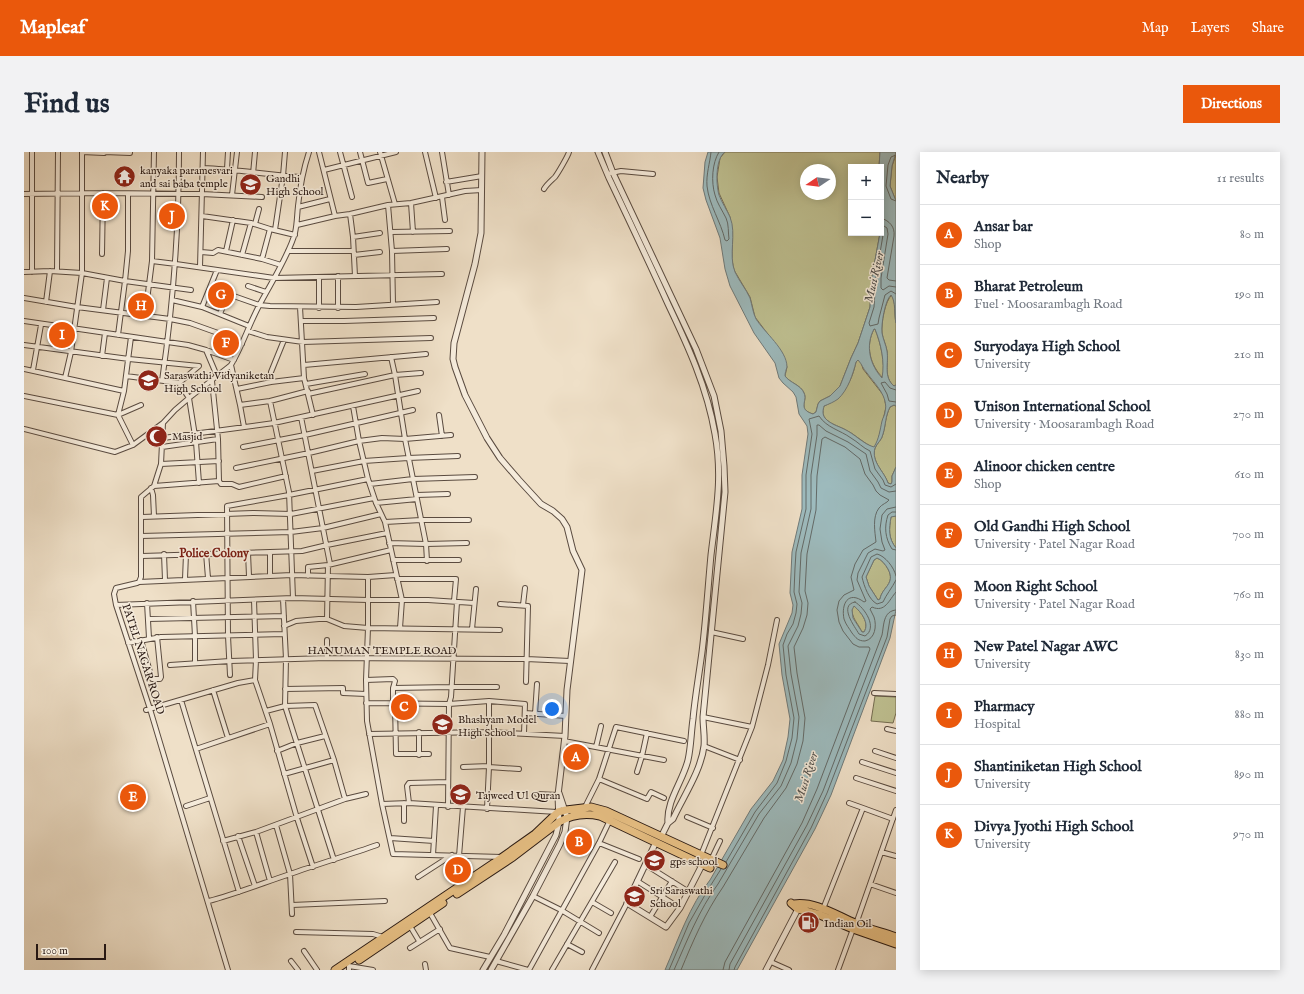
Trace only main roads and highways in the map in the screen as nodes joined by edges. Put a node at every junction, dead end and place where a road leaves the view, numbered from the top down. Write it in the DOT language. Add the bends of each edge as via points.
graph roads {
  1 [pos="566,813"];
  2 [pos="659,840"];
  3 [pos="722,865"];
  4 [pos="710,868"];
  5 [pos="796,905"];
  6 [pos="855,926"];
  7 [pos="896,937"];
  8 [pos="896,944"];
  9 [pos="347,969"];
  10 [pos="335,970"];
  1 -- 2 [label="main road" via="593,815"];
  1 -- 2 [label="main road" via="596,808 615,814"];
  1 -- 9 [label="main road" via="559,822 513,857"];
  1 -- 10 [label="main road" via="558,812 535,834"];
  2 -- 3 [label="main road"];
  2 -- 4 [label="main road"];
  5 -- 6 [label="main road"];
  6 -- 7 [label="main road"];
  6 -- 8 [label="main road"];
}
